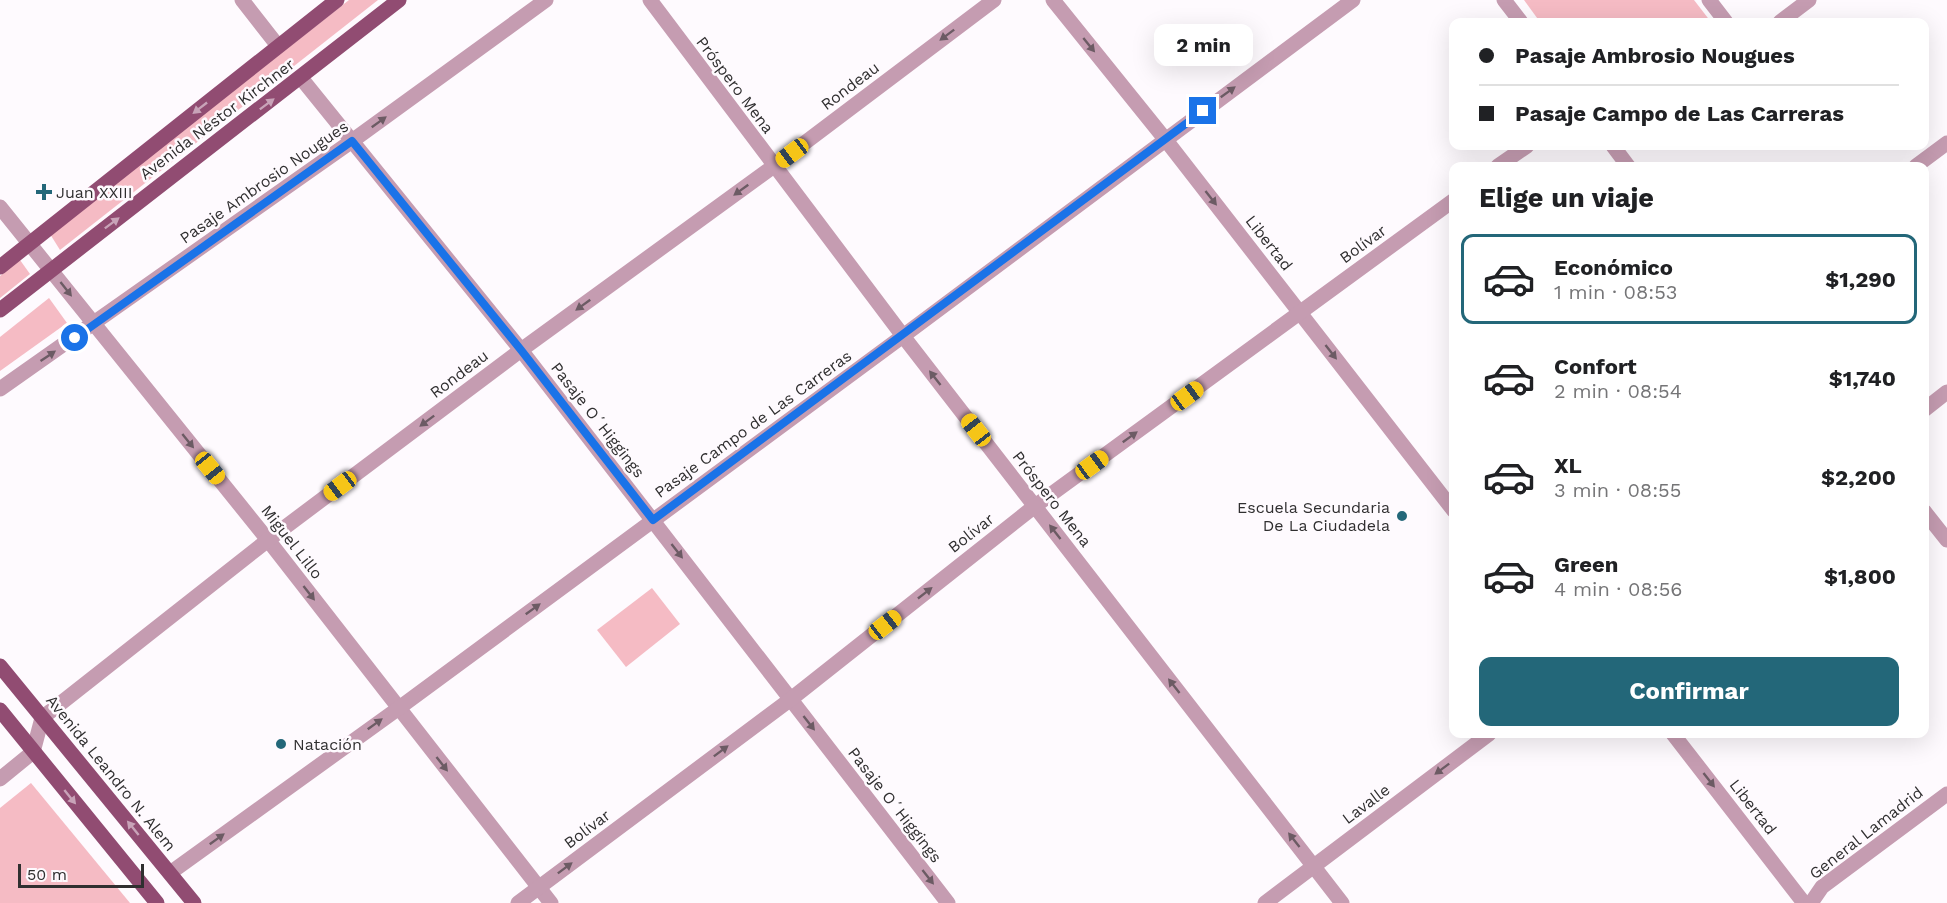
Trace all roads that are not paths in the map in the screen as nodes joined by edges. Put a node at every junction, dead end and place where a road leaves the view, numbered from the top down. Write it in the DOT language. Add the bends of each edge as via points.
graph roads {
  1 [pos="242,0"];
  2 [pos="337,0"];
  3 [pos="399,0"];
  4 [pos="546,0"];
  5 [pos="650,0"];
  6 [pos="994,0"];
  7 [pos="1053,0"];
  8 [pos="1353,0"];
  9 [pos="1504,0"];
  10 [pos="1709,0"];
  11 [pos="1809,0"];
  12 [pos="1518,18"];
  13 [pos="1723,18"];
  14 [pos="1785,18"];
  15 [pos="278,46"];
  16 [pos="301,78"];
  17 [pos="1165,139"];
  18 [pos="352,141"];
  19 [pos="1947,144"];
  20 [pos="1521,150"];
  21 [pos="1504,162"];
  22 [pos="1922,162"];
  23 [pos="774,166"];
  24 [pos="1449,204"];
  25 [pos="0,207"];
  26 [pos="29,243"];
  27 [pos="0,267"];
  28 [pos="51,270"];
  29 [pos="0,310"];
  30 [pos="1300,313"];
  31 [pos="94,324"];
  32 [pos="903,336"];
  33 [pos="521,350"];
  34 [pos="0,389"];
  35 [pos="1947,392"];
  36 [pos="1929,406"];
  37 [pos="1449,505"];
  38 [pos="1035,506"];
  39 [pos="1929,517"];
  40 [pos="653,520"];
  41 [pos="268,540"];
  42 [pos="1947,540"];
  43 [pos="0,666"];
  44 [pos="791,699"];
  45 [pos="399,708"];
  46 [pos="0,710"];
  47 [pos="42,718"];
  48 [pos="1484,738"];
  49 [pos="1677,738"];
  50 [pos="33,752"];
  51 [pos="0,779"];
  52 [pos="1947,794"];
  53 [pos="1314,866"];
  54 [pos="170,873"];
  55 [pos="539,887"];
  56 [pos="157,903"];
  57 [pos="194,903"];
  58 [pos="518,903"];
  59 [pos="551,903"];
  60 [pos="948,903"];
  61 [pos="1265,903"];
  62 [pos="1342,903"];
  63 [pos="1804,903"];
  64 [pos="1811,903"];
  1 -- 15 [label="street"];
  2 -- 15 [label="main road, Avenida Néstor Kirchner"];
  3 -- 16 [label="main road, Avenida Néstor Kirchner"];
  18 -- 4 [label="street, Pasaje Ambrosio Nougues, one-way"];
  5 -- 23 [label="street, Próspero Mena"];
  6 -- 23 [label="street, Rondeau, one-way"];
  7 -- 17 [label="street, Libertad, one-way"];
  17 -- 8 [label="street, Pasaje Campo de Las Carreras, one-way"];
  9 -- 12 [label="street"];
  10 -- 13 [label="street"];
  11 -- 14 [label="street"];
  15 -- 26 [label="main road, Avenida Néstor Kirchner, one-way"];
  16 -- 18 [label="street, Pasaje O´Higgings"];
  28 -- 16 [label="main road, Avenida Néstor Kirchner, one-way"];
  17 -- 30 [label="street, Libertad, one-way"];
  17 -- 32 [label="street, Pasaje Campo de Las Carreras"];
  18 -- 31 [label="street, Pasaje Ambrosio Nougues"];
  18 -- 33 [label="street, Pasaje O´Higgings"];
  19 -- 22 [label="street"];
  20 -- 21 [label="street"];
  23 -- 32 [label="street, Próspero Mena"];
  23 -- 33 [label="street, Rondeau, one-way"];
  24 -- 30 [label="street, Bolívar"];
  25 -- 26 [label="street, Miguel Lillo"];
  26 -- 27 [label="main road, Avenida Néstor Kirchner"];
  26 -- 28 [label="street, Miguel Lillo"];
  28 -- 29 [label="main road, Avenida Néstor Kirchner"];
  28 -- 31 [label="street, Miguel Lillo, one-way"];
  30 -- 37 [label="street, Libertad, one-way"];
  38 -- 30 [label="street, Bolívar, one-way"];
  34 -- 31 [label="street, Pasaje Ambrosio Nougues, one-way"];
  31 -- 41 [label="street, Miguel Lillo, one-way"];
  38 -- 32 [label="street, Próspero Mena, one-way"];
  32 -- 40 [label="street, Pasaje Campo de Las Carreras"];
  33 -- 40 [label="street, Pasaje O´Higgings"];
  33 -- 41 [label="street, Rondeau, one-way"];
  35 -- 36 [label="street"];
  44 -- 38 [label="street, Bolívar, one-way"];
  53 -- 38 [label="street, Próspero Mena, one-way"];
  39 -- 42 [label="street"];
  40 -- 44 [label="street, Pasaje O´Higgings, one-way"];
  45 -- 40 [label="street, Pasaje Campo de Las Carreras, one-way"];
  41 -- 45 [label="street, Miguel Lillo, one-way"];
  41 -- 47 [label="street, Rondeau"];
  43 -- 47 [label="main road, Avenida Leandro N. Alem"];
  55 -- 44 [label="street, Bolívar, one-way"];
  44 -- 60 [label="street, Pasaje O´Higgings, one-way"];
  54 -- 45 [label="street, Pasaje Campo de Las Carreras, one-way"];
  45 -- 55 [label="street, Miguel Lillo, one-way"];
  46 -- 50 [label="main road"];
  47 -- 50 [label="street"];
  54 -- 47 [label="main road, Avenida Leandro N. Alem, one-way"];
  48 -- 53 [label="street, Lavalle, one-way"];
  49 -- 63 [label="street, Libertad, one-way"];
  50 -- 51 [label="street"];
  50 -- 56 [label="main road, one-way"];
  52 -- 64 [label="street, General Lamadrid" via="1822,887"];
  53 -- 61 [label="street, Lavalle"];
  53 -- 62 [label="street, Próspero Mena"];
  54 -- 57 [label="main road, Avenida Leandro N. Alem"];
  55 -- 58 [label="street, Bolívar"];
  55 -- 59 [label="street, Miguel Lillo"];
}
